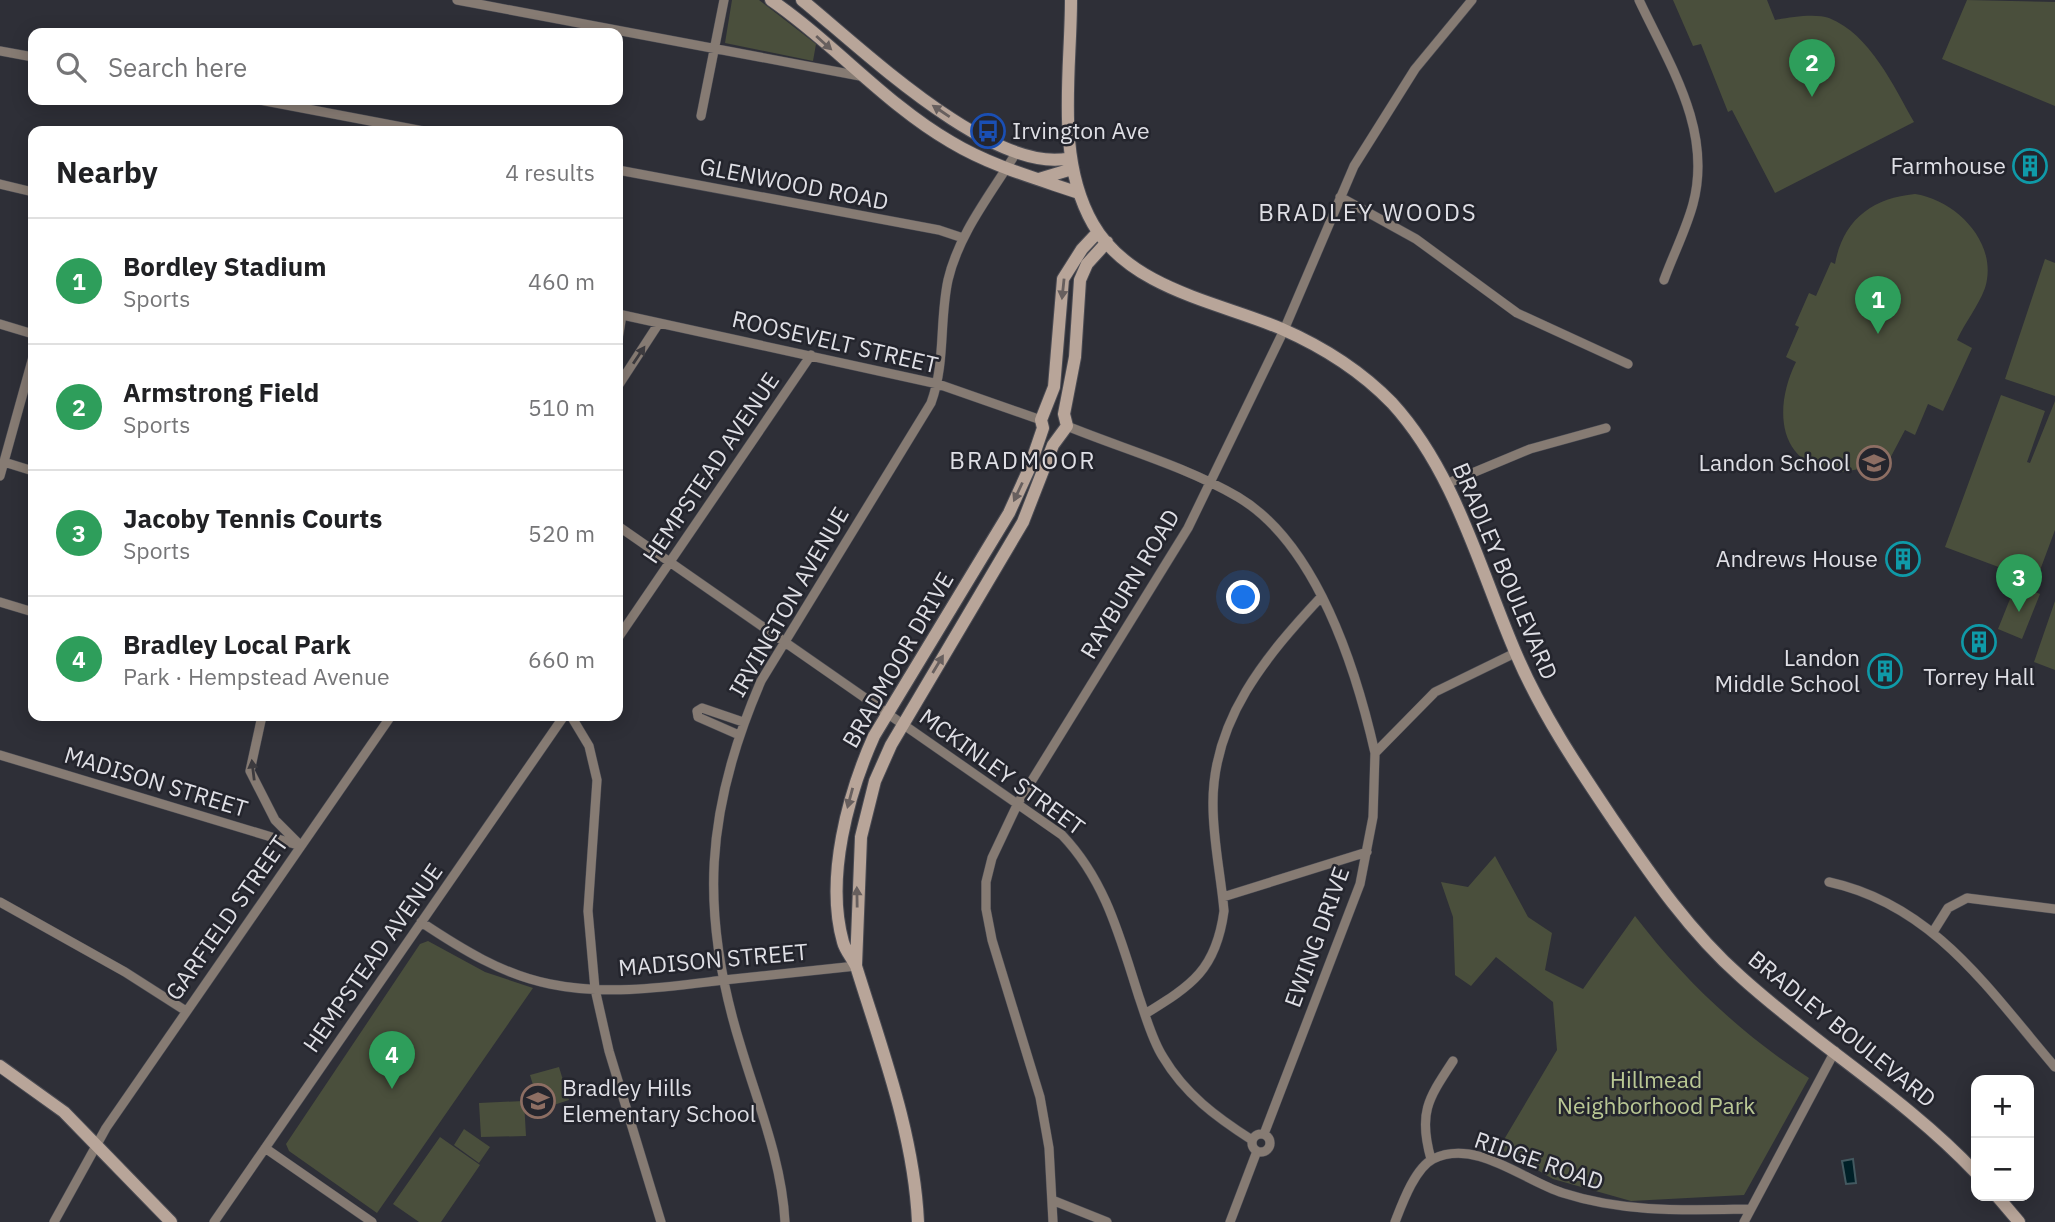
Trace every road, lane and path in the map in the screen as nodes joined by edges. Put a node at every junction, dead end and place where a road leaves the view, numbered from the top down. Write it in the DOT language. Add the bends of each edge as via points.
graph roads {
  1 [pos="457,0"];
  2 [pos="724,0"];
  3 [pos="771,0"];
  4 [pos="803,0"];
  5 [pos="1071,0"];
  6 [pos="1472,0"];
  7 [pos="1639,0"];
  8 [pos="603,28"];
  9 [pos="623,32"];
  10 [pos="713,49"];
  11 [pos="0,51"];
  12 [pos="28,56"];
  13 [pos="874,58"];
  14 [pos="860,76"];
  15 [pos="286,105"];
  16 [pos="701,116"];
  17 [pos="397,126"];
  18 [pos="1016,153"];
  19 [pos="1071,163"];
  20 [pos="1006,169"];
  21 [pos="623,171"];
  22 [pos="1038,179"];
  23 [pos="0,184"];
  24 [pos="28,191"];
  25 [pos="1079,192"];
  26 [pos="1340,197"];
  27 [pos="1098,232"];
  28 [pos="963,239"];
  29 [pos="1107,242"];
  30 [pos="1664,280"];
  31 [pos="623,315"];
  32 [pos="659,323"];
  33 [pos="0,324"];
  34 [pos="1284,330"];
  35 [pos="28,332"];
  36 [pos="811,355"];
  37 [pos="1628,364"];
  38 [pos="28,375"];
  39 [pos="623,378"];
  40 [pos="938,384"];
  41 [pos="1043,420"];
  42 [pos="1063,425"];
  43 [pos="1606,428"];
  44 [pos="4,462"];
  45 [pos="28,469"];
  46 [pos="0,476"];
  47 [pos="1211,484"];
  48 [pos="1446,484"];
  49 [pos="623,529"];
  50 [pos="670,562"];
  51 [pos="1321,597"];
  52 [pos="0,602"];
  53 [pos="28,610"];
  54 [pos="623,631"];
  55 [pos="785,641"];
  56 [pos="1515,653"];
  57 [pos="888,714"];
  58 [pos="261,721"];
  59 [pos="387,721"];
  60 [pos="561,721"];
  61 [pos="574,721"];
  62 [pos="743,722"];
  63 [pos="903,724"];
  64 [pos="739,735"];
  65 [pos="1375,753"];
  66 [pos="0,755"];
  67 [pos="1018,803"];
  68 [pos="301,846"];
  69 [pos="1367,852"];
  70 [pos="1829,881"];
  71 [pos="1223,897"];
  72 [pos="0,902"];
  73 [pos="2055,909"];
  74 [pos="421,922"];
  75 [pos="1933,932"];
  76 [pos="856,966"];
  77 [pos="723,981"];
  78 [pos="594,989"];
  79 [pos="186,1011"];
  80 [pos="1145,1014"];
  81 [pos="1835,1051"];
  82 [pos="1453,1061"];
  83 [pos="0,1066"];
  84 [pos="2055,1067"];
  85 [pos="1264,1134"];
  86 [pos="1252,1140"];
  87 [pos="98,1143"];
  88 [pos="265,1149"];
  89 [pos="1257,1151"];
  90 [pos="1431,1159"];
  91 [pos="1971,1168"];
  92 [pos="1052,1200"];
  93 [pos="2001,1201"];
  94 [pos="1749,1209"];
  95 [pos="54,1222"];
  96 [pos="171,1222"];
  97 [pos="214,1222"];
  98 [pos="372,1222"];
  99 [pos="661,1222"];
  100 [pos="785,1222"];
  101 [pos="918,1222"];
  102 [pos="1053,1222"];
  103 [pos="1107,1222"];
  104 [pos="1230,1222"];
  105 [pos="1395,1222"];
  106 [pos="1744,1222"];
  107 [pos="2019,1222"];
  1 -- 8 [label="street"];
  2 -- 10 [label="street"];
  3 -- 14 [label="street, one-way"];
  4 -- 13 [label="street"];
  5 -- 19 [label="street, BRADLEY BOULEVARD"];
  6 -- 26 [label="street, RAYBURN ROAD" via="1415,69 1368,141"];
  7 -- 30 [label="street" via="1689,106 1699,143 1693,203"];
  9 -- 10 [label="street"];
  10 -- 14 [label="street"];
  10 -- 16 [label="street"];
  11 -- 12 [label="street"];
  13 -- 14 [label="street"];
  18 -- 13 [label="street, one-way" via="936,108"];
  14 -- 20 [label="street" via="950,141"];
  15 -- 17 [label="street"];
  18 -- 19 [label="street"];
  18 -- 20 [label="street, IRVINGTON AVENUE"];
  19 -- 22 [label="street"];
  19 -- 25 [label="street, BRADLEY BOULEVARD"];
  20 -- 22 [label="street"];
  20 -- 28 [label="street, IRVINGTON AVENUE"];
  21 -- 28 [label="street, GLENWOOD ROAD" via="939,230"];
  22 -- 25 [label="street"];
  23 -- 24 [label="street"];
  25 -- 27 [label="street, BRADLEY BOULEVARD"];
  26 -- 34 [label="street, RAYBURN ROAD"];
  26 -- 37 [label="street" via="1416,239 1517,313"];
  27 -- 29 [label="street, BRADLEY BOULEVARD"];
  27 -- 41 [label="street, BRADMOOR DRIVE, one-way" via="1063,279 1059,355"];
  28 -- 40 [label="street, IRVINGTON AVENUE" via="947,284"];
  29 -- 34 [label="street, BRADLEY BOULEVARD" via="1159,281"];
  29 -- 42 [label="street, BRADMOOR DRIVE" via="1087,264 1080,280"];
  31 -- 32 [label="street, ROOSEVELT STREET"];
  32 -- 36 [label="street, ROOSEVELT STREET"];
  39 -- 32 [label="street, one-way"];
  33 -- 35 [label="street"];
  34 -- 47 [label="street, RAYBURN ROAD"];
  34 -- 48 [label="street, BRADLEY BOULEVARD" via="1336,357 1374,386 1417,434"];
  36 -- 40 [label="street, ROOSEVELT STREET"];
  36 -- 50 [label="street, HEMPSTEAD AVENUE"];
  38 -- 44 [label="street"];
  40 -- 41 [label="street, ROOSEVELT STREET"];
  40 -- 55 [label="street, IRVINGTON AVENUE" via="931,403"];
  41 -- 42 [label="street" via="1049,434"];
  41 -- 42 [label="street" via="1054,409"];
  41 -- 57 [label="street, BRADMOOR DRIVE, one-way" via="1029,469 1009,513"];
  42 -- 47 [label="street"];
  63 -- 42 [label="street, BRADMOOR DRIVE, one-way" via="1023,522"];
  43 -- 48 [label="street" via="1530,449"];
  44 -- 45 [label="street"];
  44 -- 46 [label="street"];
  47 -- 51 [label="street" via="1239,498 1277,528"];
  47 -- 67 [label="street, RAYBURN ROAD"];
  48 -- 56 [label="street, BRADLEY BOULEVARD"];
  49 -- 50 [label="street, MCKINLEY STREET"];
  50 -- 54 [label="street, HEMPSTEAD AVENUE"];
  50 -- 55 [label="street, MCKINLEY STREET"];
  51 -- 65 [label="street" via="1349,657"];
  51 -- 71 [label="street" via="1253,676 1224,736 1213,804"];
  52 -- 53 [label="street"];
  55 -- 57 [label="street, MCKINLEY STREET"];
  55 -- 62 [label="street, IRVINGTON AVENUE"];
  56 -- 65 [label="street" via="1435,692"];
  56 -- 81 [label="street, BRADLEY BOULEVARD" via="1567,751 1682,915 1740,977"];
  57 -- 63 [label="street, MCKINLEY STREET"];
  57 -- 76 [label="street, BRADMOOR DRIVE, one-way" via="857,774 842,834 838,890 843,943"];
  68 -- 58 [label="street, one-way" via="275,820 250,771"];
  59 -- 68 [label="street, GARFIELD STREET"];
  60 -- 74 [label="street, HEMPSTEAD AVENUE"];
  61 -- 78 [label="street" via="589,746 597,780 589,911"];
  62 -- 64 [label="street, IRVINGTON AVENUE"];
  62 -- 64 [label="street" via="702,708 697,711 704,722"];
  63 -- 67 [label="street, MCKINLEY STREET"];
  76 -- 63 [label="street, BRADMOOR DRIVE, one-way" via="857,890 866,809 874,781"];
  64 -- 77 [label="street, IRVINGTON AVENUE" via="722,789 713,851 713,918"];
  65 -- 69 [label="street, EWING DRIVE"];
  66 -- 68 [label="street, MADISON STREET"];
  67 -- 80 [label="street, MCKINLEY STREET" via="1062,835 1094,874 1107,899"];
  67 -- 92 [label="street, RAYBURN ROAD" via="992,858 986,909 1040,1097"];
  68 -- 79 [label="street, GARFIELD STREET"];
  69 -- 71 [label="street"];
  69 -- 85 [label="street, EWING DRIVE" via="1353,904"];
  70 -- 75 [label="street" via="1872,894"];
  71 -- 80 [label="street" via="1222,929 1210,959 1195,981"];
  72 -- 79 [label="street"];
  73 -- 75 [label="street" via="1967,898 1948,908"];
  74 -- 78 [label="street, MADISON STREET" via="465,951 506,970 549,984"];
  74 -- 88 [label="street, HEMPSTEAD AVENUE"];
  75 -- 84 [label="street" via="1951,946"];
  76 -- 77 [label="street, MADISON STREET"];
  76 -- 101 [label="street, BRADMOOR DRIVE" via="902,1117"];
  77 -- 78 [label="street, MADISON STREET" via="637,991"];
  77 -- 100 [label="street, IRVINGTON AVENUE" via="778,1167"];
  78 -- 99 [label="street"];
  79 -- 87 [label="street, GARFIELD STREET"];
  80 -- 86 [label="street, MCKINLEY STREET" via="1161,1055 1186,1089"];
  81 -- 91 [label="street, BRADLEY BOULEVARD" via="1909,1108"];
  81 -- 94 [label="street"];
  82 -- 90 [label="street" via="1426,1108 1424,1134"];
  83 -- 87 [label="street" via="47,1097"];
  85 -- 86 [label="street"];
  85 -- 89 [label="street" via="1270,1138 1270,1146 1265,1152"];
  86 -- 89 [label="street"];
  87 -- 95 [label="street, GARFIELD STREET"];
  87 -- 96 [label="street"];
  88 -- 97 [label="street, HEMPSTEAD AVENUE"];
  88 -- 98 [label="street"];
  89 -- 104 [label="street"];
  90 -- 94 [label="street, RIDGE ROAD" via="1453,1153 1476,1155 1562,1193 1623,1208"];
  90 -- 105 [label="street" via="1409,1187"];
  92 -- 102 [label="street, RAYBURN ROAD"];
  92 -- 103 [label="street"];
  93 -- 107 [label="street"];
  94 -- 106 [label="street"];
}
